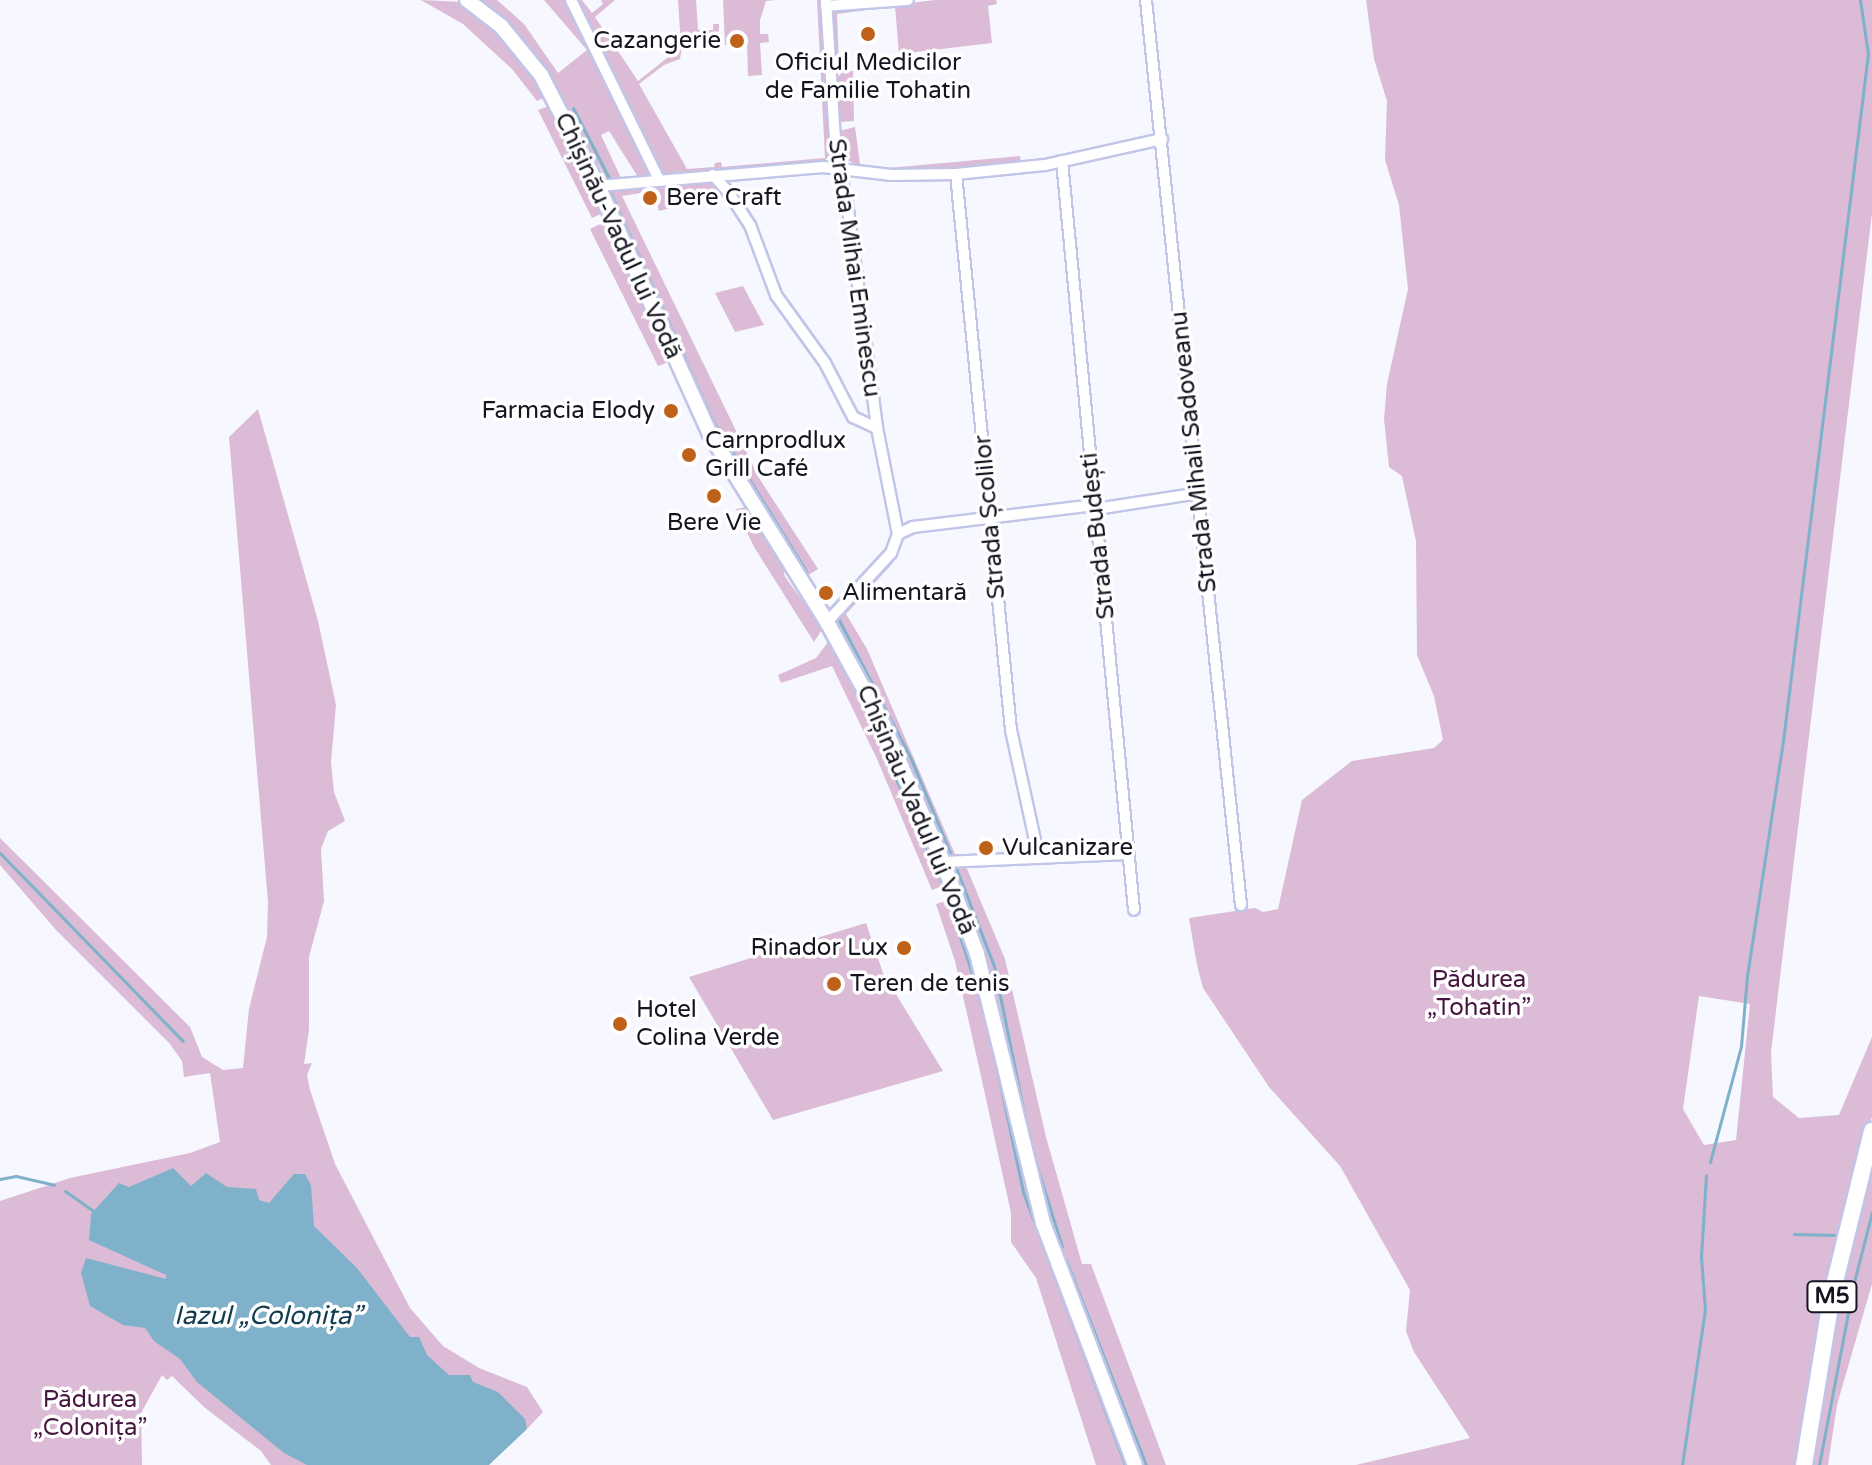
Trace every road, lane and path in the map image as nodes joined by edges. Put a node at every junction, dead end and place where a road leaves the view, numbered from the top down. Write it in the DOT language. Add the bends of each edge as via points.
graph roads {
  1 [pos="467,0"];
  2 [pos="571,0"];
  3 [pos="908,0"];
  4 [pos="1146,0"];
  5 [pos="826,3"];
  6 [pos="1162,139"];
  7 [pos="1062,161"];
  8 [pos="839,166"];
  9 [pos="956,174"];
  10 [pos="713,175"];
  11 [pos="659,180"];
  12 [pos="598,186"];
  13 [pos="877,428"];
  14 [pos="1199,493"];
  15 [pos="1096,507"];
  16 [pos="991,516"];
  17 [pos="898,534"];
  18 [pos="827,622"];
  19 [pos="1128,854"];
  20 [pos="1039,858"];
  21 [pos="943,862"];
  22 [pos="1241,905"];
  23 [pos="1134,910"];
  24 [pos="1872,1131"];
  25 [pos="1135,1465"];
  26 [pos="1804,1465"];
  1 -- 12 [label="main road, Chișinău-Vadul lui Vodă" via="501,26 541,75"];
  2 -- 11 [label="street"];
  3 -- 5 [label="street"];
  4 -- 6 [label="street, Strada Mihail Sadoveanu"];
  5 -- 8 [label="street, Strada Mihai Eminescu"];
  6 -- 7 [label="street"];
  6 -- 14 [label="street, Strada Mihail Sadoveanu"];
  7 -- 9 [label="street"];
  7 -- 15 [label="street, Strada Budești"];
  8 -- 9 [label="street" via="892,175"];
  8 -- 10 [label="street"];
  8 -- 13 [label="street, Strada Mihai Eminescu"];
  9 -- 16 [label="street, Strada Școlilor"];
  10 -- 11 [label="street"];
  10 -- 13 [label="street" via="750,225 776,295 825,363 853,417"];
  11 -- 12 [label="street"];
  12 -- 18 [label="main road, Chișinău-Vadul lui Vodă" via="710,434"];
  13 -- 17 [label="street, Strada Mihai Eminescu"];
  14 -- 15 [label="street"];
  14 -- 22 [label="street, Strada Mihail Sadoveanu"];
  15 -- 16 [label="street"];
  15 -- 19 [label="street, Strada Budești"];
  16 -- 17 [label="street" via="913,527"];
  16 -- 20 [label="street, Strada Școlilor" via="1011,730"];
  17 -- 18 [label="street" via="891,553"];
  18 -- 21 [label="main road, Chișinău-Vadul lui Vodă" via="883,724"];
  19 -- 20 [label="street"];
  19 -- 23 [label="street, Strada Budești"];
  20 -- 21 [label="street"];
  21 -- 25 [label="main road, Chișinău-Vadul lui Vodă" via="990,996 1043,1223"];
  24 -- 26 [label="highway, M5" via="1835,1279"];
}
